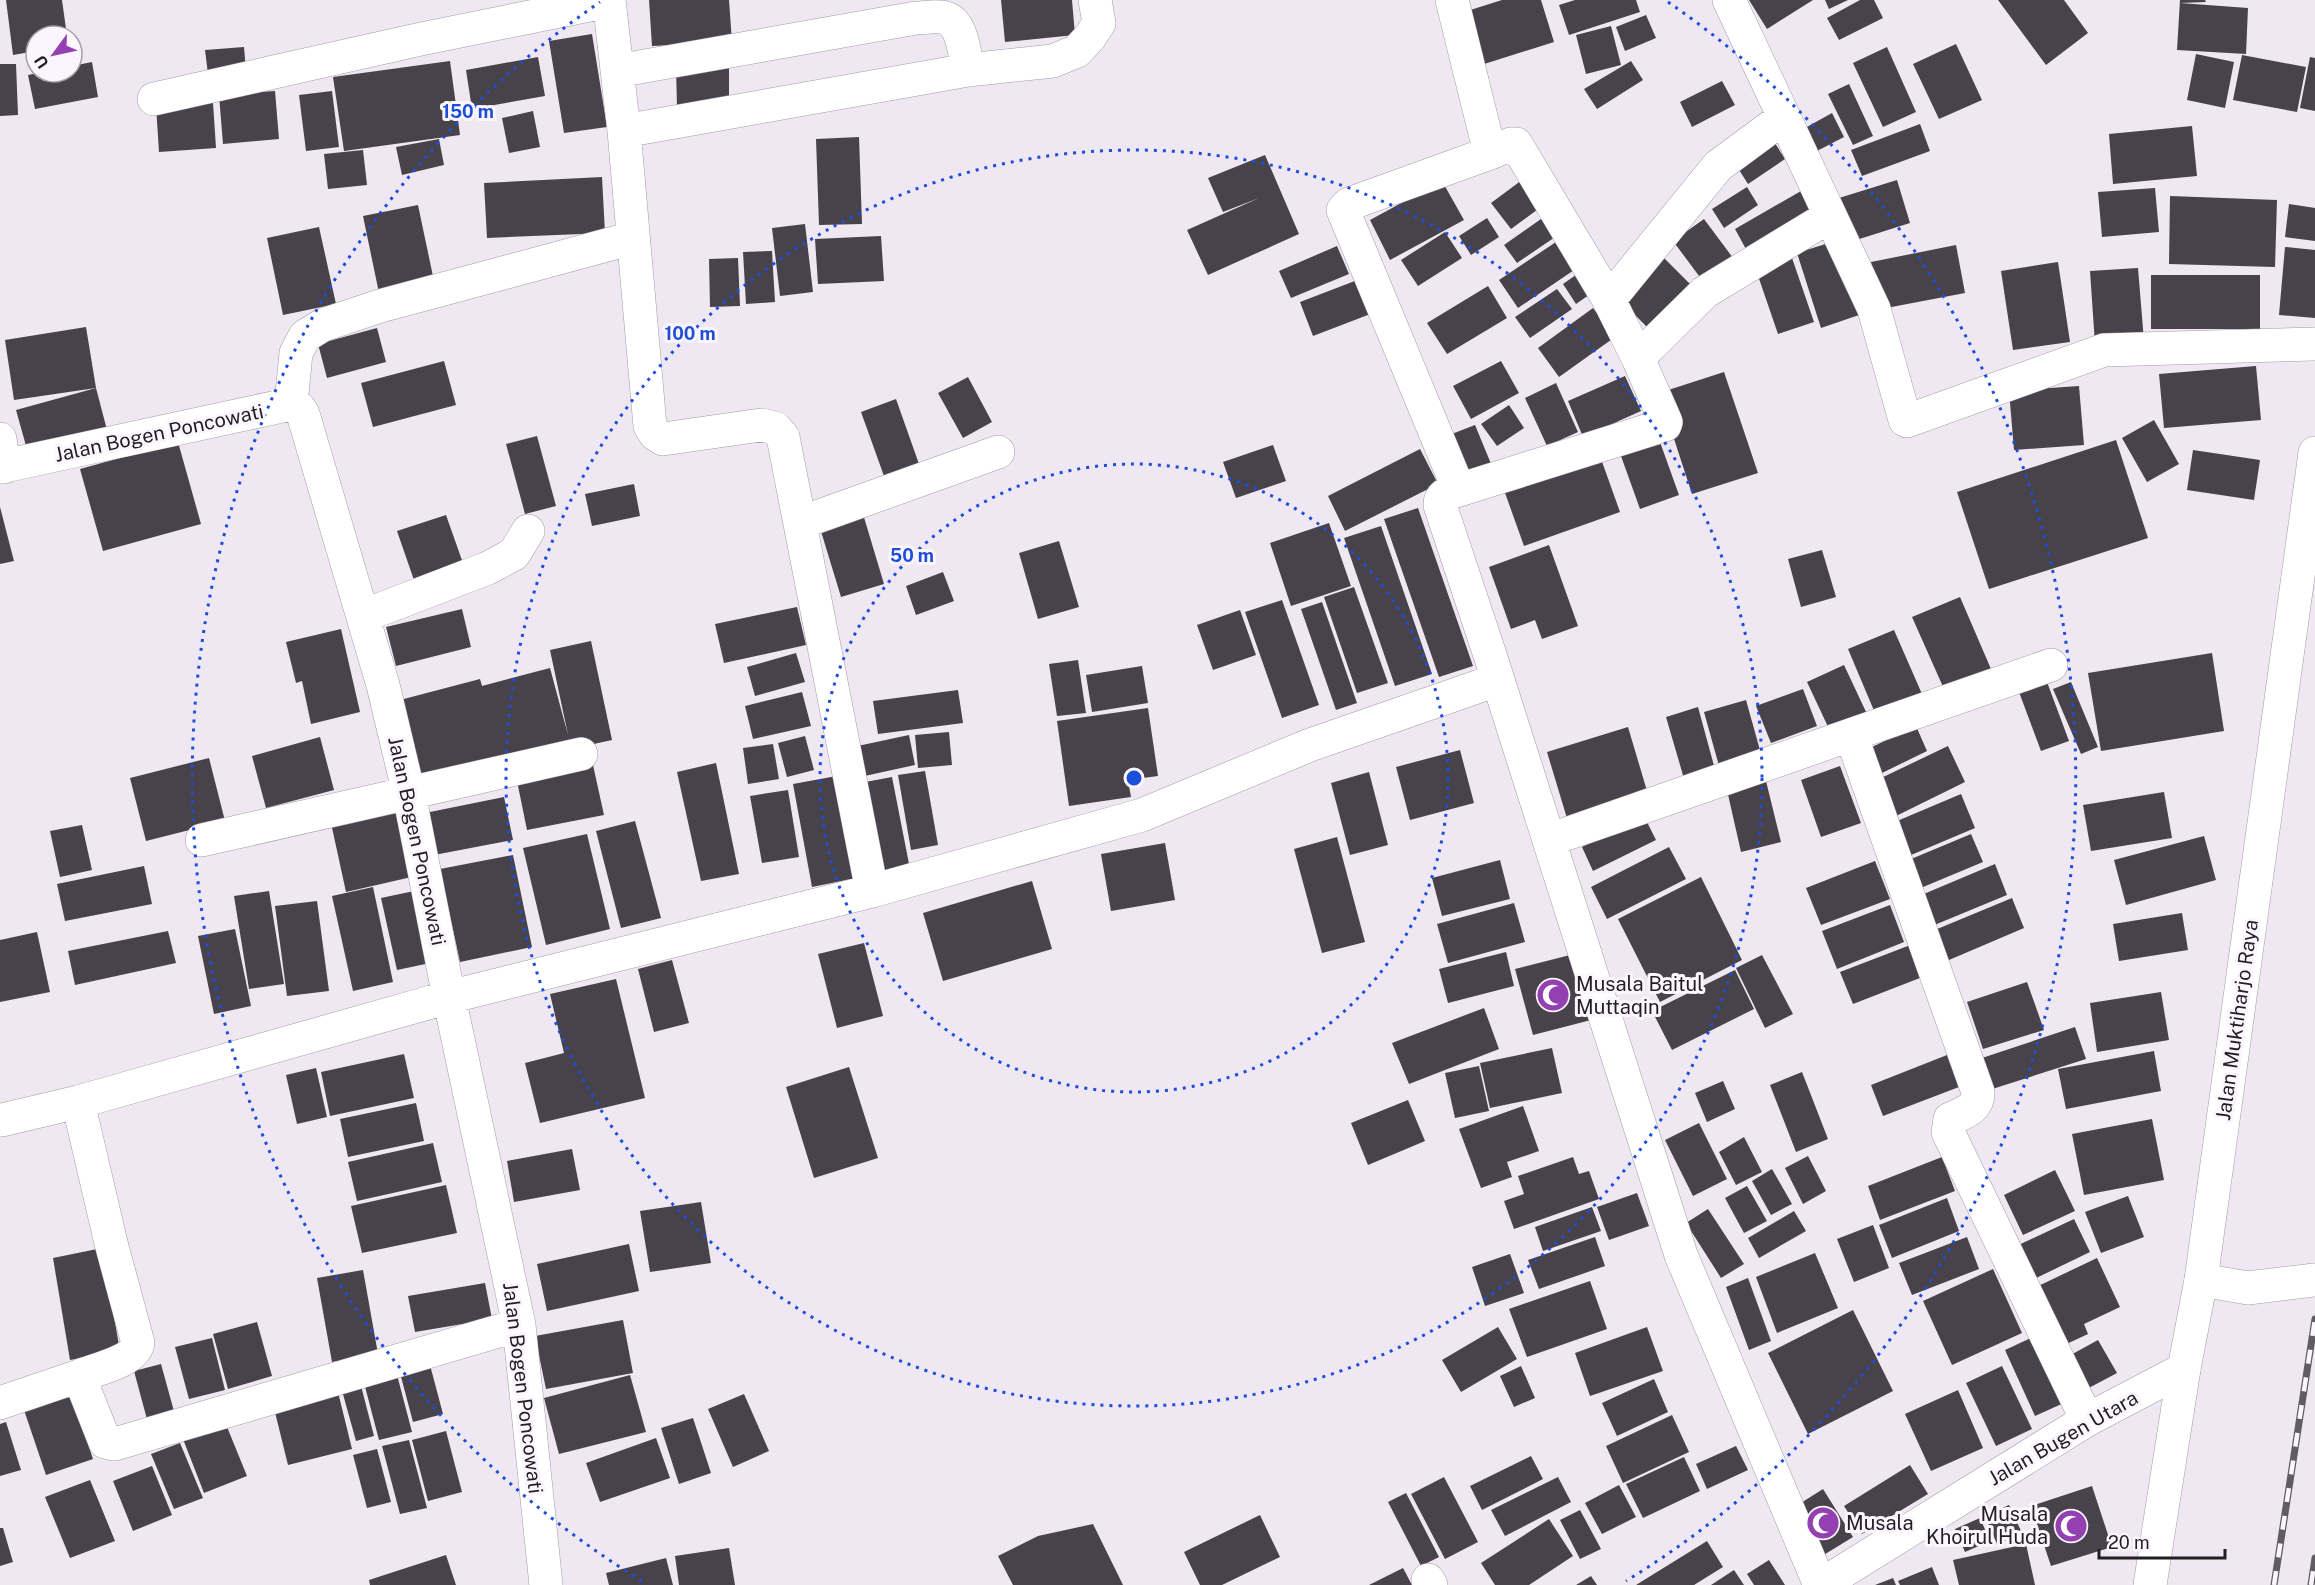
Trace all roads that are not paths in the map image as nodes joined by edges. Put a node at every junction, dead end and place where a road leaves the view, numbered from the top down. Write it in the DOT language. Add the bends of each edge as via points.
graph roads {
  1 [pos="1095,0"];
  2 [pos="1452,0"];
  3 [pos="1729,0"];
  4 [pos="609,1"];
  5 [pos="968,70"];
  6 [pos="617,72"];
  7 [pos="154,99"];
  8 [pos="1782,118"];
  9 [pos="624,131"];
  10 [pos="1490,153"];
  11 [pos="1830,216"];
  12 [pos="633,238"];
  13 [pos="1609,300"];
  14 [pos="2315,344"];
  15 [pos="1638,358"];
  16 [pos="291,404"];
  17 [pos="998,452"];
  18 [pos="2315,453"];
  19 [pos="1,458"];
  20 [pos="1459,490"];
  21 [pos="800,523"];
  22 [pos="528,531"];
  23 [pos="363,616"];
  24 [pos="2051,665"];
  25 [pos="1497,680"];
  26 [pos="1851,735"];
  27 [pos="581,754"];
  28 [pos="410,794"];
  29 [pos="202,840"];
  30 [pos="1549,840"];
  31 [pos="872,891"];
  32 [pos="449,997"];
  33 [pos="78,1102"];
  34 [pos="2,1120"];
  35 [pos="2315,1280"];
  36 [pos="2201,1281"];
  37 [pos="519,1325"];
  38 [pos="2184,1369"];
  39 [pos="79,1376"];
  40 [pos="0,1402"];
  41 [pos="2087,1420"];
  42 [pos="546,1585"];
  43 [pos="1821,1585"];
  44 [pos="2150,1585"];
  1 -- 5 [label="street" via="1099,23 1077,51 1053,61"];
  2 -- 10 [label="street"];
  3 -- 8 [label="street"];
  4 -- 6 [label="street"];
  4 -- 7 [label="street"];
  5 -- 6 [label="street" via="959,30 943,16"];
  5 -- 9 [label="street"];
  6 -- 9 [label="street"];
  8 -- 11 [label="street"];
  8 -- 13 [label="street" via="1718,166"];
  9 -- 12 [label="street"];
  10 -- 13 [label="street" via="1516,144"];
  10 -- 20 [label="street" via="1349,204 1343,210"];
  11 -- 14 [label="street" via="1874,309 1907,421 2104,350"];
  11 -- 15 [label="street" via="1705,292"];
  12 -- 16 [label="street" via="323,325 305,336 296,353"];
  12 -- 21 [label="street" via="650,426 663,439 761,425 775,428 783,437"];
  13 -- 15 [label="street"];
  15 -- 20 [label="street" via="1665,425"];
  16 -- 19 [label="street, Jalan Bogen Poncowati"];
  16 -- 23 [label="street, Jalan Bogen Poncowati" via="303,414"];
  17 -- 21 [label="street"];
  18 -- 36 [label="street, Jalan Muktiharjo Raya"];
  20 -- 25 [label="street" via="1443,494 1440,505"];
  21 -- 31 [label="street"];
  22 -- 23 [label="street" via="514,554 488,568"];
  23 -- 28 [label="street, Jalan Bogen Poncowati"];
  24 -- 26 [label="street"];
  25 -- 30 [label="street"];
  25 -- 31 [label="street" via="1310,745 1142,815"];
  26 -- 30 [label="street"];
  26 -- 41 [label="street" via="1978,1092 1979,1100 1974,1107 1950,1119 1948,1132"];
  27 -- 28 [label="street"];
  28 -- 29 [label="street"];
  28 -- 32 [label="street, Jalan Bogen Poncowati"];
  30 -- 43 [label="street" via="1681,1255"];
  31 -- 32 [label="street"];
  32 -- 33 [label="street"];
  32 -- 37 [label="street, Jalan Bogen Poncowati"];
  33 -- 34 [label="street"];
  33 -- 39 [label="street" via="138,1342 136,1351 125,1359"];
  35 -- 36 [label="street" via="2248,1288"];
  36 -- 38 [label="street, Jalan Muktiharjo Raya"];
  37 -- 39 [label="street" via="115,1444 105,1442"];
  37 -- 42 [label="street, Jalan Bogen Poncowati"];
  38 -- 41 [label="street, Jalan Bugen Utara"];
  38 -- 44 [label="street, Jalan Muktiharjo Raya"];
  39 -- 40 [label="street"];
  41 -- 43 [label="street, Jalan Bugen Utara"];
}
